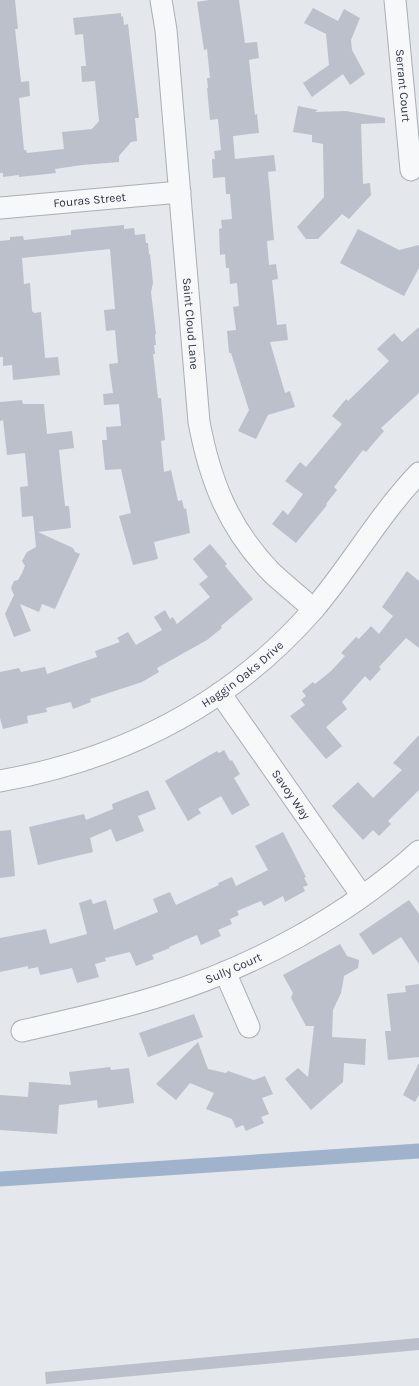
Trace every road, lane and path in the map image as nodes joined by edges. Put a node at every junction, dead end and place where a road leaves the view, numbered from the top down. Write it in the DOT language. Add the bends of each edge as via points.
graph roads {
  1 [pos="162,0"];
  2 [pos="395,0"];
  3 [pos="411,170"];
  4 [pos="180,192"];
  5 [pos="0,208"];
  6 [pos="419,473"];
  7 [pos="313,609"];
  8 [pos="220,693"];
  9 [pos="0,781"];
  10 [pos="419,851"];
  11 [pos="362,896"];
  12 [pos="225,972"];
  13 [pos="249,1027"];
  14 [pos="22,1031"];
  1 -- 4 [label="street, Saint Cloud Lane"];
  2 -- 3 [label="street, Serrant Court"];
  4 -- 5 [label="street, Fouras Street"];
  4 -- 7 [label="street, Saint Cloud Lane" via="199,422 212,480 235,526 252,551 272,573"];
  6 -- 7 [label="street, Haggin Oaks Drive" via="380,518"];
  7 -- 8 [label="street, Haggin Oaks Drive" via="255,666"];
  8 -- 9 [label="street, Haggin Oaks Drive" via="181,718 108,753 66,767"];
  8 -- 11 [label="street, Savoy Way"];
  10 -- 11 [label="street, Sully Court"];
  11 -- 12 [label="street, Sully Court" via="280,946"];
  12 -- 13 [label="street"];
  12 -- 14 [label="street, Sully Court" via="163,995 112,1010"];
}
